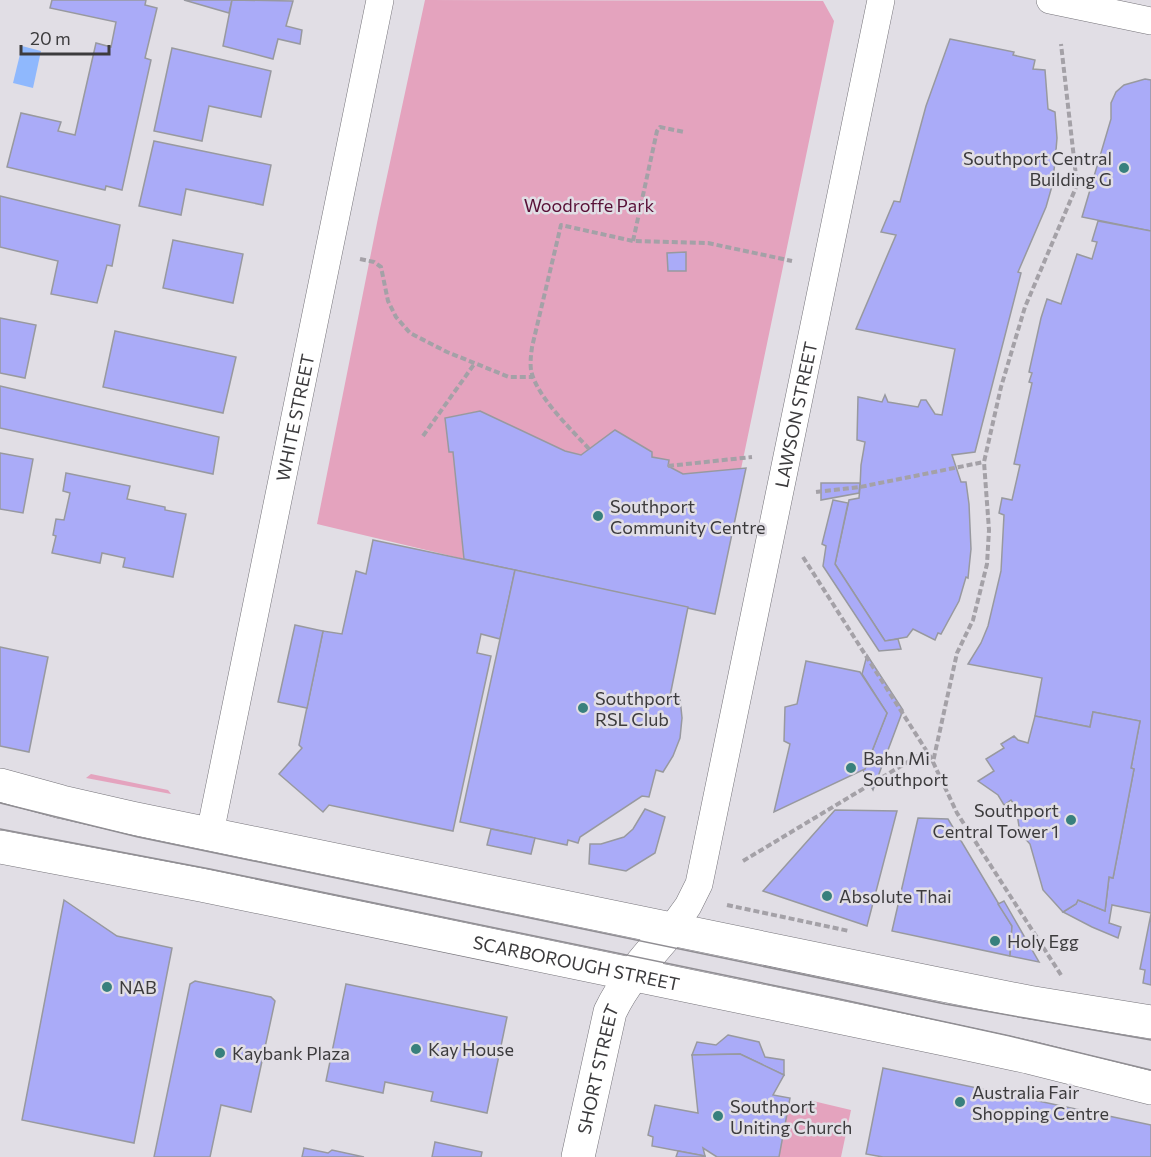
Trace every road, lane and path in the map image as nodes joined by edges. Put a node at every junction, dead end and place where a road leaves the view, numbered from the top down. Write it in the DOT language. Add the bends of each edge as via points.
graph roads {
  1 [pos="380,0"];
  2 [pos="881,0"];
  3 [pos="1050,0"];
  4 [pos="1151,21"];
  5 [pos="1061,44"];
  6 [pos="684,132"];
  7 [pos="633,241"];
  8 [pos="360,259"];
  9 [pos="792,261"];
  10 [pos="475,363"];
  11 [pos="533,377"];
  12 [pos="423,436"];
  13 [pos="589,448"];
  14 [pos="752,457"];
  15 [pos="984,462"];
  16 [pos="668,466"];
  17 [pos="816,492"];
  18 [pos="803,557"];
  19 [pos="926,751"];
  20 [pos="933,762"];
  21 [pos="0,785"];
  22 [pos="210,833"];
  23 [pos="0,847"];
  24 [pos="742,861"];
  25 [pos="672,928"];
  26 [pos="633,974"];
  27 [pos="1066,985"];
  28 [pos="1151,1022"];
  29 [pos="1151,1088"];
  30 [pos="578,1157"];
  1 -- 22 [label="street, WHITE STREET"];
  2 -- 25 [label="street, LAWSON STREET" via="699,884"];
  3 -- 4 [label="street"];
  5 -- 15 [label="path" via="1077,185 1024,307"];
  6 -- 7 [label="path" via="660,127 657,131"];
  7 -- 9 [label="path" via="708,243"];
  7 -- 11 [label="path" via="561,225 531,354"];
  8 -- 10 [label="path" via="381,267 388,301 410,333"];
  10 -- 11 [label="path" via="509,377"];
  10 -- 12 [label="path"];
  11 -- 13 [label="path" via="546,401"];
  14 -- 16 [label="path"];
  15 -- 17 [label="path" via="860,488"];
  15 -- 20 [label="path" via="987,564 973,620 957,653"];
  18 -- 19 [label="path"];
  19 -- 20 [label="path"];
  19 -- 24 [label="path"];
  20 -- 27 [label="path" via="957,813"];
  21 -- 22 [label="main road"];
  22 -- 25 [label="main road"];
  23 -- 26 [label="main road, SCARBOROUGH STREET"];
  25 -- 26 [label="main road, SHORT STREET"];
  25 -- 28 [label="main road" via="1028,1002"];
  26 -- 29 [label="main road, SCARBOROUGH STREET" via="1028,1057"];
  26 -- 30 [label="main road, SHORT STREET" via="608,1020"];
}
